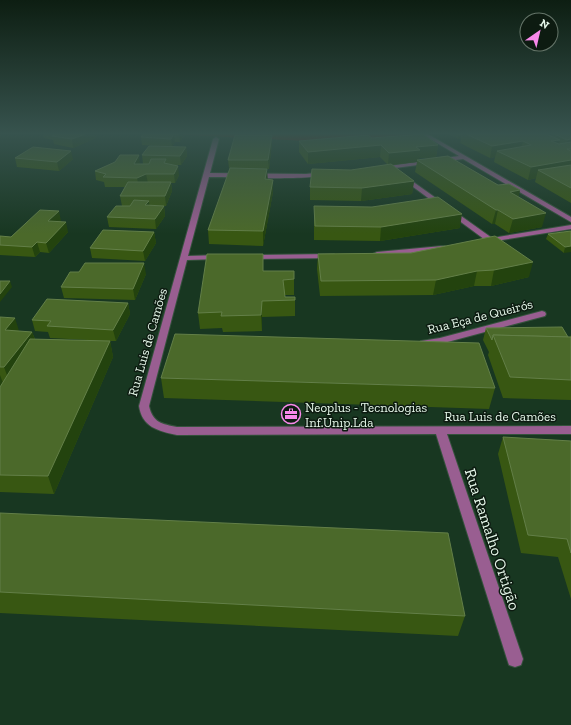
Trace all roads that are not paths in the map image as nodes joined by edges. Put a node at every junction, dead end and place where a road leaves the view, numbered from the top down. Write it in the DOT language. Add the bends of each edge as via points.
graph roads {
  1 [pos="208,167"];
  2 [pos="400,167"];
  3 [pos="482,167"];
  4 [pos="392,168"];
  5 [pos="376,170"];
  6 [pos="329,174"];
  7 [pos="206,175"];
  8 [pos="571,220"];
  9 [pos="571,227"];
  10 [pos="490,240"];
  11 [pos="475,243"];
  12 [pos="451,247"];
  13 [pos="340,255"];
  14 [pos="368,255"];
  15 [pos="224,257"];
  16 [pos="240,257"];
  17 [pos="185,258"];
  18 [pos="542,314"];
  19 [pos="416,344"];
  20 [pos="440,430"];
  21 [pos="571,430"];
  22 [pos="515,659"];
  1 -- 7 [label="street, Rua Luis de Camões"];
  2 -- 4 [label="street"];
  3 -- 8 [label="street"];
  4 -- 5 [label="street"];
  4 -- 10 [label="street"];
  6 -- 7 [label="street"];
  7 -- 17 [label="street, Rua Luis de Camões"];
  9 -- 10 [label="street"];
  10 -- 11 [label="street"];
  12 -- 14 [label="street"];
  13 -- 16 [label="street"];
  15 -- 17 [label="street"];
  17 -- 20 [label="street, Rua Luis de Camões" via="164,347 144,406 145,416 151,423 177,431"];
  18 -- 19 [label="street, Rua Eça de Queirós" via="440,341"];
  20 -- 21 [label="street, Rua Luis de Camões"];
  20 -- 22 [label="street, Rua Ramalho Ortigão"];
}
